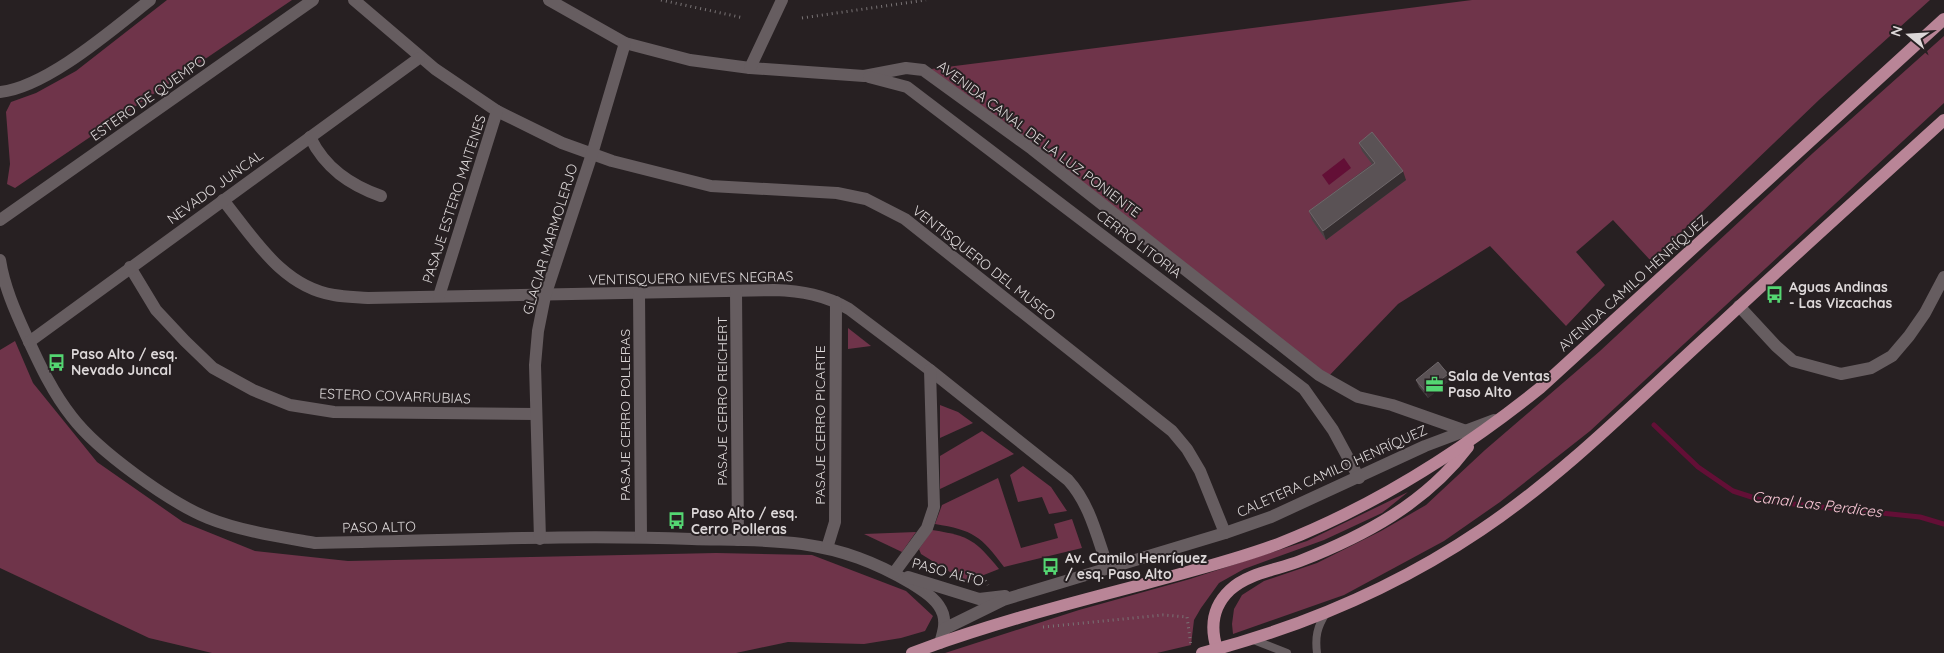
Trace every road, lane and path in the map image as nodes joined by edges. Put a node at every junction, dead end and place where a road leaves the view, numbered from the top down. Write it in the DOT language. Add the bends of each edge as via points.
graph roads {
  1 [pos="150,0"];
  2 [pos="313,0"];
  3 [pos="354,0"];
  4 [pos="549,0"];
  5 [pos="661,0"];
  6 [pos="782,0"];
  7 [pos="926,0"];
  8 [pos="744,18"];
  9 [pos="802,18"];
  10 [pos="1944,19"];
  11 [pos="625,43"];
  12 [pos="419,58"];
  13 [pos="750,68"];
  14 [pos="864,76"];
  15 [pos="0,92"];
  16 [pos="497,110"];
  17 [pos="1944,120"];
  18 [pos="310,137"];
  19 [pos="592,154"];
  20 [pos="381,196"];
  21 [pos="223,200"];
  22 [pos="0,220"];
  23 [pos="0,260"];
  24 [pos="130,267"];
  25 [pos="1944,277"];
  26 [pos="736,291"];
  27 [pos="639,293"];
  28 [pos="439,296"];
  29 [pos="546,296"];
  30 [pos="836,302"];
  31 [pos="1739,306"];
  32 [pos="29,342"];
  33 [pos="930,370"];
  34 [pos="536,414"];
  35 [pos="1471,434"];
  36 [pos="1360,478"];
  37 [pos="1225,533"];
  38 [pos="641,537"];
  39 [pos="540,539"];
  40 [pos="738,540"];
  41 [pos="827,548"];
  42 [pos="1108,568"];
  43 [pos="894,573"];
  44 [pos="1025,594"];
  45 [pos="1326,613"];
  46 [pos="944,629"];
  47 [pos="1251,639"];
  48 [pos="940,643"];
  49 [pos="1217,649"];
  50 [pos="912,653"];
  51 [pos="1202,653"];
  52 [pos="1287,653"];
  53 [pos="1317,653"];
  1 -- 15 [label="street" via="47,75 11,91"];
  2 -- 22 [label="street, ESTERO DE QUEMPO"];
  3 -- 12 [label="street, VENTISQUERO DEL MUSEO"];
  4 -- 11 [label="street, AVENIDA CANAL DE LA LUZ PONIENTE"];
  5 -- 8 [label="path"];
  6 -- 13 [label="street"];
  7 -- 9 [label="path"];
  10 -- 35 [label="main road, AVENIDA CAMILO HENRÍQUEZ" via="1581,350 1504,417"];
  11 -- 13 [label="street, AVENIDA CANAL DE LA LUZ PONIENTE" via="690,60"];
  11 -- 19 [label="street, GLACIAR MARMOLERJO"];
  12 -- 16 [label="street, VENTISQUERO DEL MUSEO"];
  12 -- 18 [label="street, NEVADO JUNCAL"];
  13 -- 14 [label="street, AVENIDA CANAL DE LA LUZ PONIENTE"];
  14 -- 35 [label="street, AVENIDA CANAL DE LA LUZ PONIENTE" via="906,68 923,70 1032,149 1319,375 1358,397 1392,404"];
  14 -- 36 [label="street, CERRO LITORIA" via="907,87 1304,389 1333,430"];
  16 -- 19 [label="street, VENTISQUERO DEL MUSEO" via="562,143"];
  16 -- 28 [label="street, PASAJE ESTERO MAITENES"];
  17 -- 31 [label="main road"];
  18 -- 20 [label="street" via="332,169 364,190"];
  18 -- 21 [label="street, NEVADO JUNCAL"];
  19 -- 29 [label="street, GLACIAR MARMOLERJO"];
  19 -- 37 [label="street, VENTISQUERO DEL MUSEO" via="711,186 838,193 866,199 905,219 1172,431 1200,471"];
  21 -- 24 [label="street, NEVADO JUNCAL"];
  21 -- 28 [label="street, VENTISQUERO NIEVES NEGRAS" via="280,270 304,285 333,295 368,298"];
  23 -- 32 [label="street, PASO ALTO" via="12,304"];
  24 -- 32 [label="street, NEVADO JUNCAL"];
  24 -- 34 [label="street, ESTERO COVARRUBIAS" via="156,310 213,368 253,390 290,405 334,412"];
  25 -- 31 [label="street" via="1925,314 1892,356 1871,368 1841,374 1793,361"];
  26 -- 27 [label="street, VENTISQUERO NIEVES NEGRAS"];
  26 -- 30 [label="street, VENTISQUERO NIEVES NEGRAS" via="804,292"];
  26 -- 40 [label="street, PASAJE CERRO REICHERT"];
  27 -- 29 [label="street, VENTISQUERO NIEVES NEGRAS"];
  27 -- 38 [label="street, PASAJE CERRO POLLERAS"];
  28 -- 29 [label="street, VENTISQUERO NIEVES NEGRAS"];
  29 -- 34 [label="street, GLACIAR MARMOLERJO" via="535,364"];
  30 -- 33 [label="street, VENTISQUERO NIEVES NEGRAS"];
  30 -- 41 [label="street, PASAJE CERRO PICARTE" via="835,522"];
  31 -- 45 [label="main road" via="1582,450 1518,503 1445,553 1384,587"];
  32 -- 39 [label="street, PASO ALTO" via="50,386 72,418 91,438 150,483 211,519 315,543"];
  33 -- 42 [label="street, VENTISQUERO NIEVES NEGRAS" via="1045,460 1079,492"];
  33 -- 43 [label="street" via="934,507 927,528"];
  34 -- 39 [label="street, GLACIAR MARMOLERJO"];
  35 -- 36 [label="street, CALETERA CAMILO HENRÍQUEZ" via="1425,446"];
  35 -- 48 [label="main road, AVENIDA CAMILO HENRÍQUEZ" via="1419,474 1363,505 1277,544"];
  35 -- 49 [label="main road" via="1450,468 1388,519 1322,552 1246,579 1232,588 1221,600 1214,616 1213,633"];
  36 -- 37 [label="street, CALETERA CAMILO HENRÍQUEZ" via="1271,517"];
  37 -- 42 [label="street, CALETERA CAMILO HENRÍQUEZ"];
  38 -- 39 [label="street, PASO ALTO"];
  38 -- 40 [label="street, PASO ALTO"];
  40 -- 41 [label="street, PASO ALTO"];
  41 -- 43 [label="street, PASO ALTO" via="872,562"];
  42 -- 44 [label="street, CALETERA CAMILO HENRÍQUEZ"];
  43 -- 44 [label="street, PASO ALTO" via="979,599"];
  43 -- 46 [label="street, PASO ALTO" via="939,604 944,615"];
  44 -- 46 [label="street, CALETERA CAMILO HENRÍQUEZ" via="1003,600"];
  45 -- 47 [label="main road"];
  45 -- 53 [label="lane" via="1318,626"];
  46 -- 48 [label="street, PASO ALTO"];
  47 -- 49 [label="main road"];
  47 -- 52 [label="lane"];
  48 -- 50 [label="main road, AVENIDA CAMILO HENRÍQUEZ"];
  49 -- 51 [label="main road"];
}
